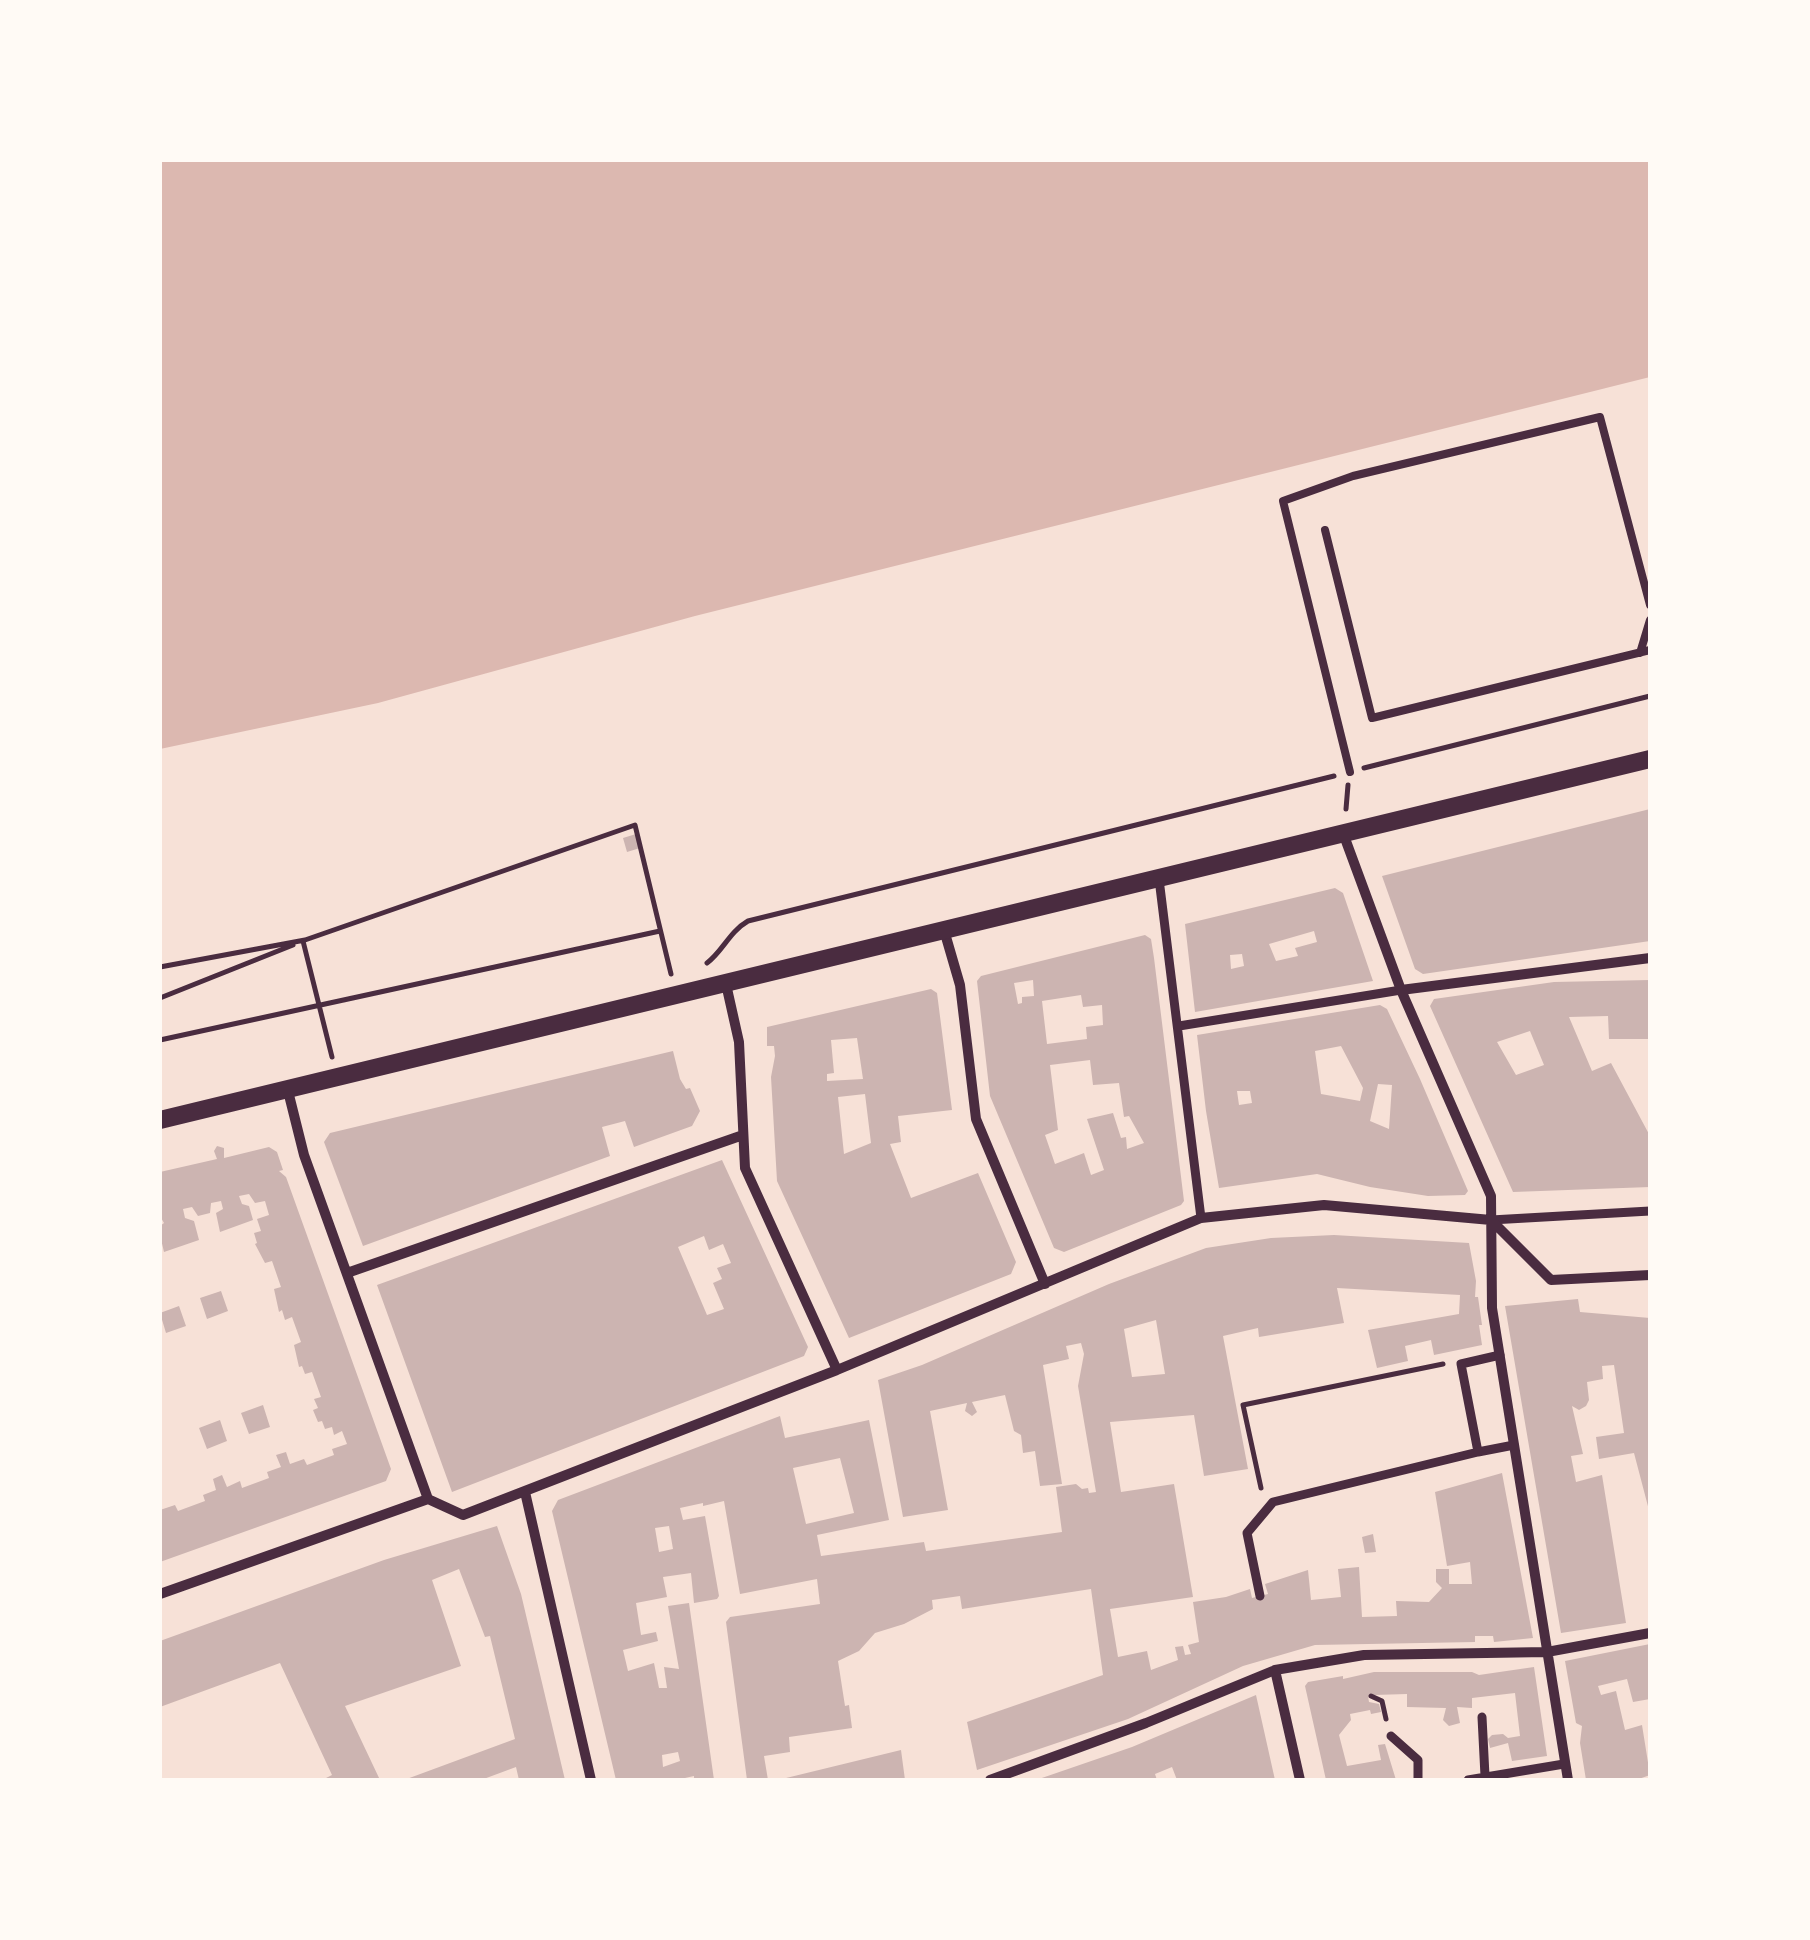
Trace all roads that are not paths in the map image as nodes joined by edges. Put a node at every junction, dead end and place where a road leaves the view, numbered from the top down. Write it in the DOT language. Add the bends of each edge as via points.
graph roads {
  1 [pos="1325,530"];
  2 [pos="1650,605"];
  3 [pos="1650,620"];
  4 [pos="1650,650"];
  5 [pos="1640,653"];
  6 [pos="1650,759"];
  7 [pos="1350,772"];
  8 [pos="1343,832"];
  9 [pos="1159,879"];
  10 [pos="944,930"];
  11 [pos="1650,958"];
  12 [pos="726,984"];
  13 [pos="1401,990"];
  14 [pos="1179,1026"];
  15 [pos="288,1090"];
  16 [pos="160,1120"];
  17 [pos="743,1135"];
  18 [pos="1650,1211"];
  19 [pos="1201,1218"];
  20 [pos="1492,1220"];
  21 [pos="347,1273"];
  22 [pos="1650,1275"];
  23 [pos="1044,1284"];
  24 [pos="1500,1355"];
  25 [pos="837,1370"];
  26 [pos="1514,1445"];
  27 [pos="1478,1452"];
  28 [pos="525,1492"];
  29 [pos="428,1499"];
  30 [pos="160,1594"];
  31 [pos="1260,1596"];
  32 [pos="1650,1633"];
  33 [pos="1547,1652"];
  34 [pos="1273,1657"];
  35 [pos="1275,1670"];
  36 [pos="1482,1717"];
  37 [pos="1391,1736"];
  38 [pos="1564,1764"];
  39 [pos="1018,1775"];
  40 [pos="1485,1776"];
  41 [pos="591,1780"];
  42 [pos="990,1780"];
  43 [pos="1300,1780"];
  44 [pos="1418,1780"];
  45 [pos="1468,1780"];
  46 [pos="1568,1780"];
  1 -- 5 [label="lane" via="1372,718"];
  2 -- 7 [label="lane" via="1600,417 1353,476 1283,501"];
  3 -- 5 [label="lane"];
  4 -- 5 [label="lane"];
  6 -- 8 [label="street"];
  8 -- 9 [label="street"];
  8 -- 13 [label="street"];
  9 -- 10 [label="street"];
  9 -- 14 [label="street"];
  10 -- 12 [label="street"];
  10 -- 23 [label="street" via="960,985 976,1119"];
  11 -- 13 [label="street"];
  12 -- 15 [label="street"];
  12 -- 17 [label="street" via="740,1042"];
  13 -- 14 [label="street"];
  13 -- 20 [label="street" via="1491,1196"];
  14 -- 19 [label="street"];
  15 -- 16 [label="street"];
  15 -- 21 [label="street" via="304,1156"];
  17 -- 21 [label="street"];
  17 -- 25 [label="street" via="746,1168"];
  18 -- 20 [label="street"];
  19 -- 20 [label="street" via="1324,1206"];
  19 -- 23 [label="street"];
  20 -- 22 [label="street" via="1551,1280"];
  20 -- 24 [label="street" via="1492,1308"];
  21 -- 29 [label="street"];
  23 -- 25 [label="street"];
  24 -- 26 [label="street"];
  24 -- 27 [label="street" via="1462,1364"];
  25 -- 28 [label="street"];
  26 -- 27 [label="street"];
  26 -- 33 [label="street"];
  27 -- 31 [label="street" via="1273,1502 1247,1532"];
  28 -- 29 [label="street" via="463,1514"];
  28 -- 41 [label="street"];
  29 -- 30 [label="street"];
  32 -- 33 [label="street"];
  33 -- 35 [label="street" via="1364,1655"];
  33 -- 38 [label="street"];
  34 -- 35 [label="street"];
  35 -- 39 [label="street"];
  35 -- 43 [label="street"];
  36 -- 40 [label="street"];
  37 -- 44 [label="street" via="1418,1760"];
  38 -- 40 [label="street"];
  38 -- 46 [label="street"];
  39 -- 42 [label="street"];
  40 -- 45 [label="street"];
}
